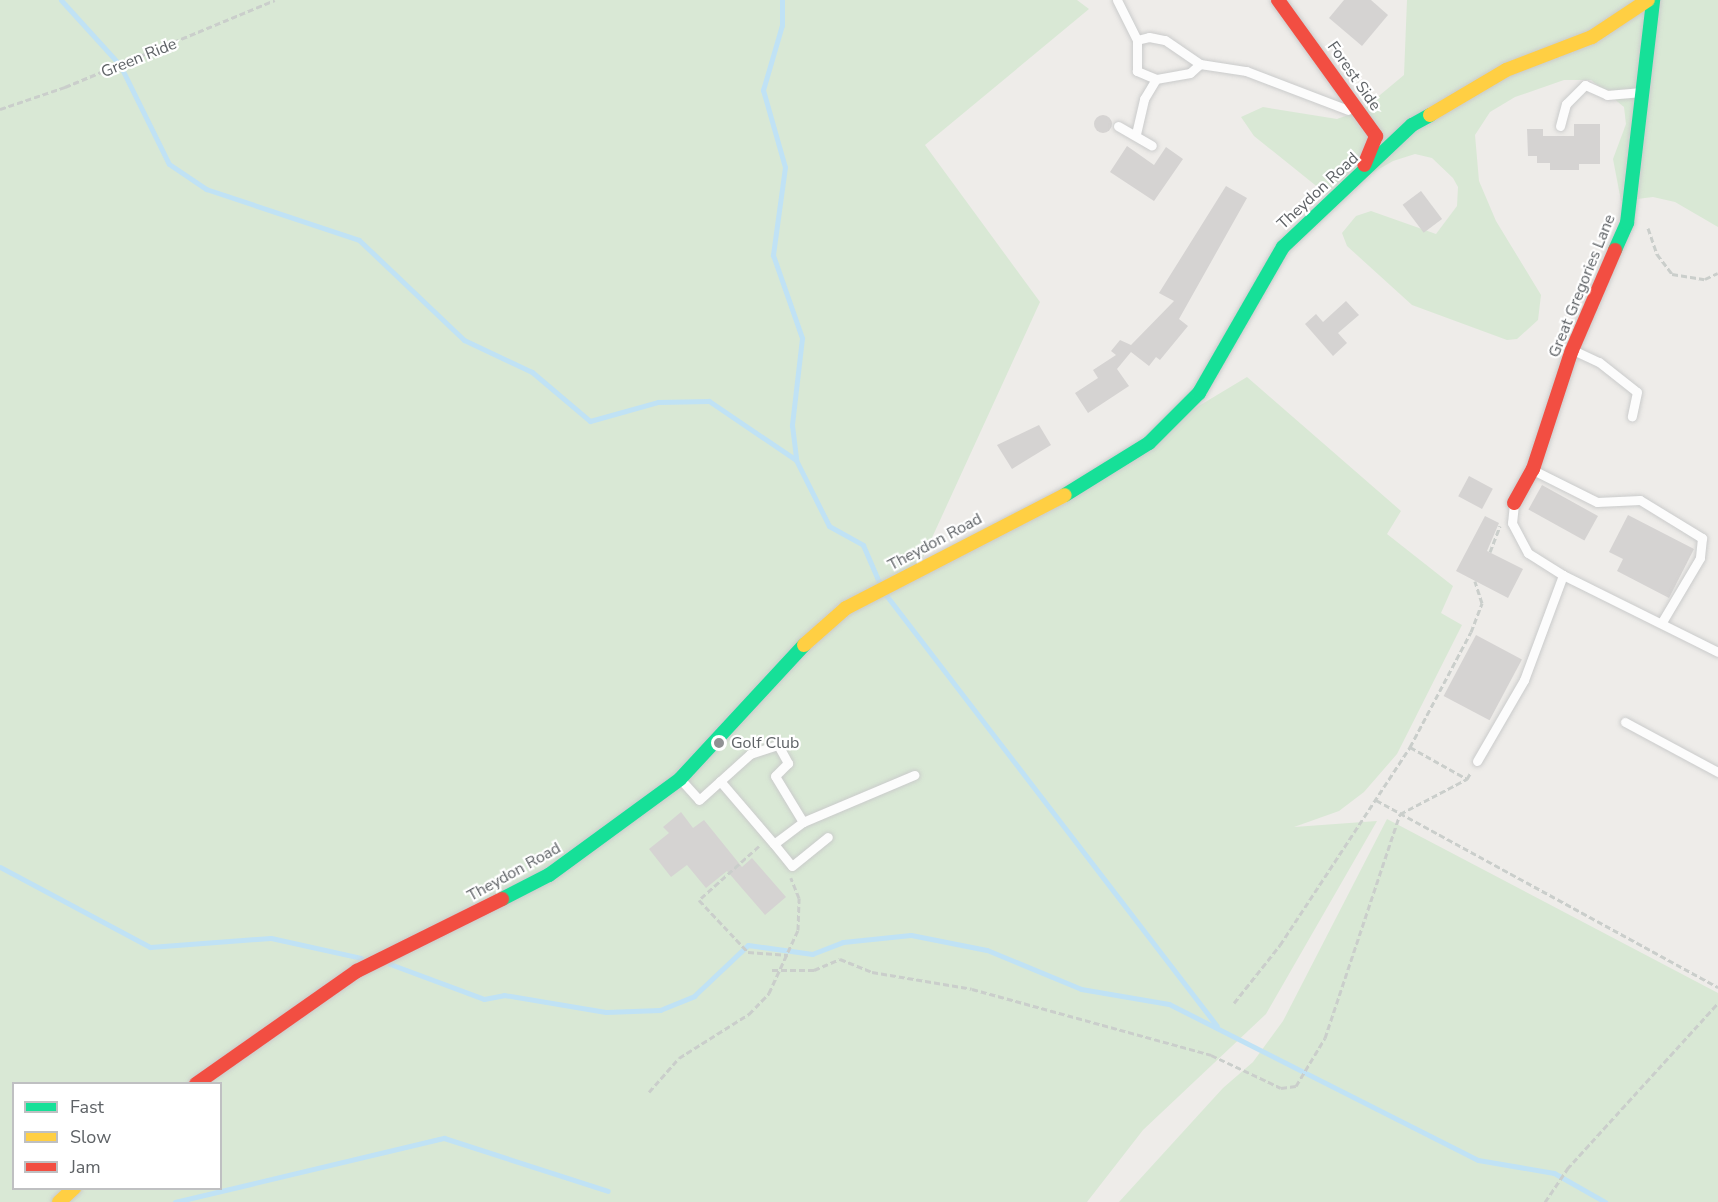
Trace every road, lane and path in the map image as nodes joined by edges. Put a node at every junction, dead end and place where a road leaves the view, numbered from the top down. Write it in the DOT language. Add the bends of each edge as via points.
graph roads {
  1 [pos="275,0"];
  2 [pos="1117,0"];
  3 [pos="1278,0"];
  4 [pos="1648,0"];
  5 [pos="1653,0"];
  6 [pos="1137,40"];
  7 [pos="1200,64"];
  8 [pos="1156,79"];
  9 [pos="1644,91"];
  10 [pos="0,109"];
  11 [pos="1362,115"];
  12 [pos="1118,126"];
  13 [pos="1560,126"];
  14 [pos="1136,135"];
  15 [pos="1152,146"];
  16 [pos="1358,176"];
  17 [pos="1646,224"];
  18 [pos="1718,273"];
  19 [pos="1572,350"];
  20 [pos="1632,416"];
  21 [pos="1533,469"];
  22 [pos="1514,503"];
  23 [pos="1563,575"];
  24 [pos="1475,581"];
  25 [pos="1662,622"];
  26 [pos="1718,652"];
  27 [pos="1625,722"];
  28 [pos="1410,747"];
  29 [pos="1478,761"];
  30 [pos="1718,772"];
  31 [pos="914,775"];
  32 [pos="680,779"];
  33 [pos="1467,779"];
  34 [pos="720,781"];
  35 [pos="1376,800"];
  36 [pos="1400,814"];
  37 [pos="803,822"];
  38 [pos="828,837"];
  39 [pos="771,841"];
  40 [pos="792,866"];
  41 [pos="788,955"];
  42 [pos="781,969"];
  43 [pos="772,970"];
  44 [pos="1718,987"];
  45 [pos="1234,1003"];
  46 [pos="1718,1003"];
  47 [pos="197,1082"];
  48 [pos="649,1092"];
  49 [pos="72,1190"];
  50 [pos="1547,1201"];
  51 [pos="59,1202"];
  1 -- 10 [label="path, Green Ride" via="65,87"];
  2 -- 6 [label="lane"];
  3 -- 11 [label="street, Forest Side"];
  4 -- 16 [label="street, Theydon Road" via="1592,37 1506,70 1457,96 1412,124"];
  5 -- 9 [label="street, Great Gregories Lane"];
  6 -- 7 [label="lane" via="1165,40"];
  6 -- 8 [label="lane" via="1137,71"];
  7 -- 8 [label="lane" via="1190,73"];
  7 -- 11 [label="lane" via="1246,71"];
  8 -- 14 [label="lane" via="1144,99"];
  9 -- 13 [label="lane" via="1607,95 1585,86 1566,104"];
  9 -- 19 [label="street, Great Gregories Lane" via="1627,223"];
  11 -- 16 [label="street, Forest Side" via="1376,136 1376,145"];
  12 -- 14 [label="lane"];
  14 -- 15 [label="lane"];
  16 -- 32 [label="street, Theydon Road" via="1283,248 1250,299 1220,362 1177,418 1140,449 1038,512 1002,525 846,608 777,669"];
  17 -- 18 [label="path" via="1657,254 1672,274 1705,279"];
  19 -- 20 [label="lane" via="1599,362 1637,392"];
  19 -- 21 [label="street, Great Gregories Lane"];
  21 -- 22 [label="street, Great Gregories Lane"];
  21 -- 25 [label="lane" via="1597,502 1640,500 1702,538 1700,558"];
  22 -- 23 [label="lane" via="1512,523 1528,553"];
  23 -- 25 [label="lane"];
  23 -- 29 [label="lane" via="1524,680"];
  24 -- 28 [label="path" via="1482,603 1471,632"];
  25 -- 26 [label="lane"];
  27 -- 30 [label="lane"];
  28 -- 33 [label="path"];
  28 -- 35 [label="path"];
  29 -- 33 [label="path"];
  31 -- 37 [label="lane"];
  32 -- 34 [label="lane" via="699,800"];
  32 -- 47 [label="street, Theydon Road" via="549,875 357,971"];
  33 -- 36 [label="path"];
  34 -- 37 [label="lane" via="750,754 778,745 788,764 775,776"];
  34 -- 39 [label="lane"];
  35 -- 36 [label="path"];
  35 -- 45 [label="path" via="1280,945"];
  36 -- 42 [label="path" via="1325,1038 1296,1086 1281,1088 1211,1055 972,989 872,972 840,959 814,970"];
  36 -- 44 [label="path"];
  37 -- 39 [label="lane"];
  38 -- 40 [label="lane"];
  39 -- 40 [label="lane"];
  39 -- 41 [label="path" via="699,900 748,952"];
  40 -- 41 [label="path" via="790,882 800,898 798,930"];
  41 -- 42 [label="path"];
  42 -- 43 [label="path"];
  42 -- 48 [label="path" via="769,993 749,1014 679,1058"];
  46 -- 50 [label="path" via="1567,1169"];
  49 -- 51 [label="street"];
}
